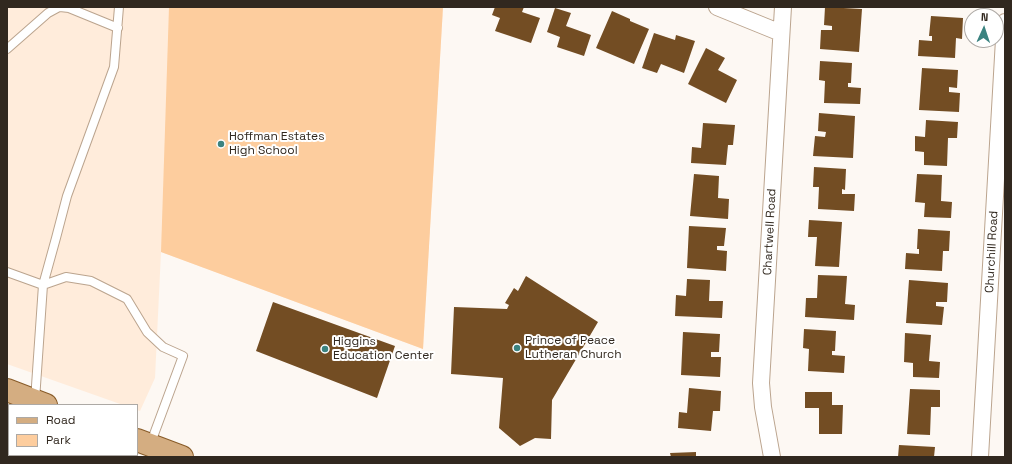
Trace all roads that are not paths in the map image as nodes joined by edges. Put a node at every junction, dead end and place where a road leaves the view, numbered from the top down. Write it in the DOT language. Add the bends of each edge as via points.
graph roads {
  1 [pos="60,7"];
  2 [pos="119,7"];
  3 [pos="717,7"];
  4 [pos="783,7"];
  5 [pos="1005,22"];
  6 [pos="118,28"];
  7 [pos="781,33"];
  8 [pos="7,49"];
  9 [pos="7,272"];
  10 [pos="42,284"];
  11 [pos="7,390"];
  12 [pos="40,403"];
  13 [pos="144,442"];
  14 [pos="182,457"];
  15 [pos="772,457"];
  16 [pos="980,457"];
  1 -- 6 [label="lane" via="69,8"];
  1 -- 8 [label="lane" via="48,13"];
  2 -- 6 [label="lane"];
  3 -- 7 [label="street"];
  4 -- 7 [label="street, Chartwell Road"];
  5 -- 16 [label="street, Churchill Road"];
  6 -- 10 [label="lane" via="114,67 67,196"];
  7 -- 15 [label="street, Chartwell Road" via="761,382 762,407"];
  9 -- 10 [label="lane"];
  10 -- 12 [label="lane"];
  10 -- 13 [label="lane" via="66,277 91,281 127,298 147,332 163,347 183,356"];
  11 -- 12 [label="main road"];
  13 -- 14 [label="main road"];
}
